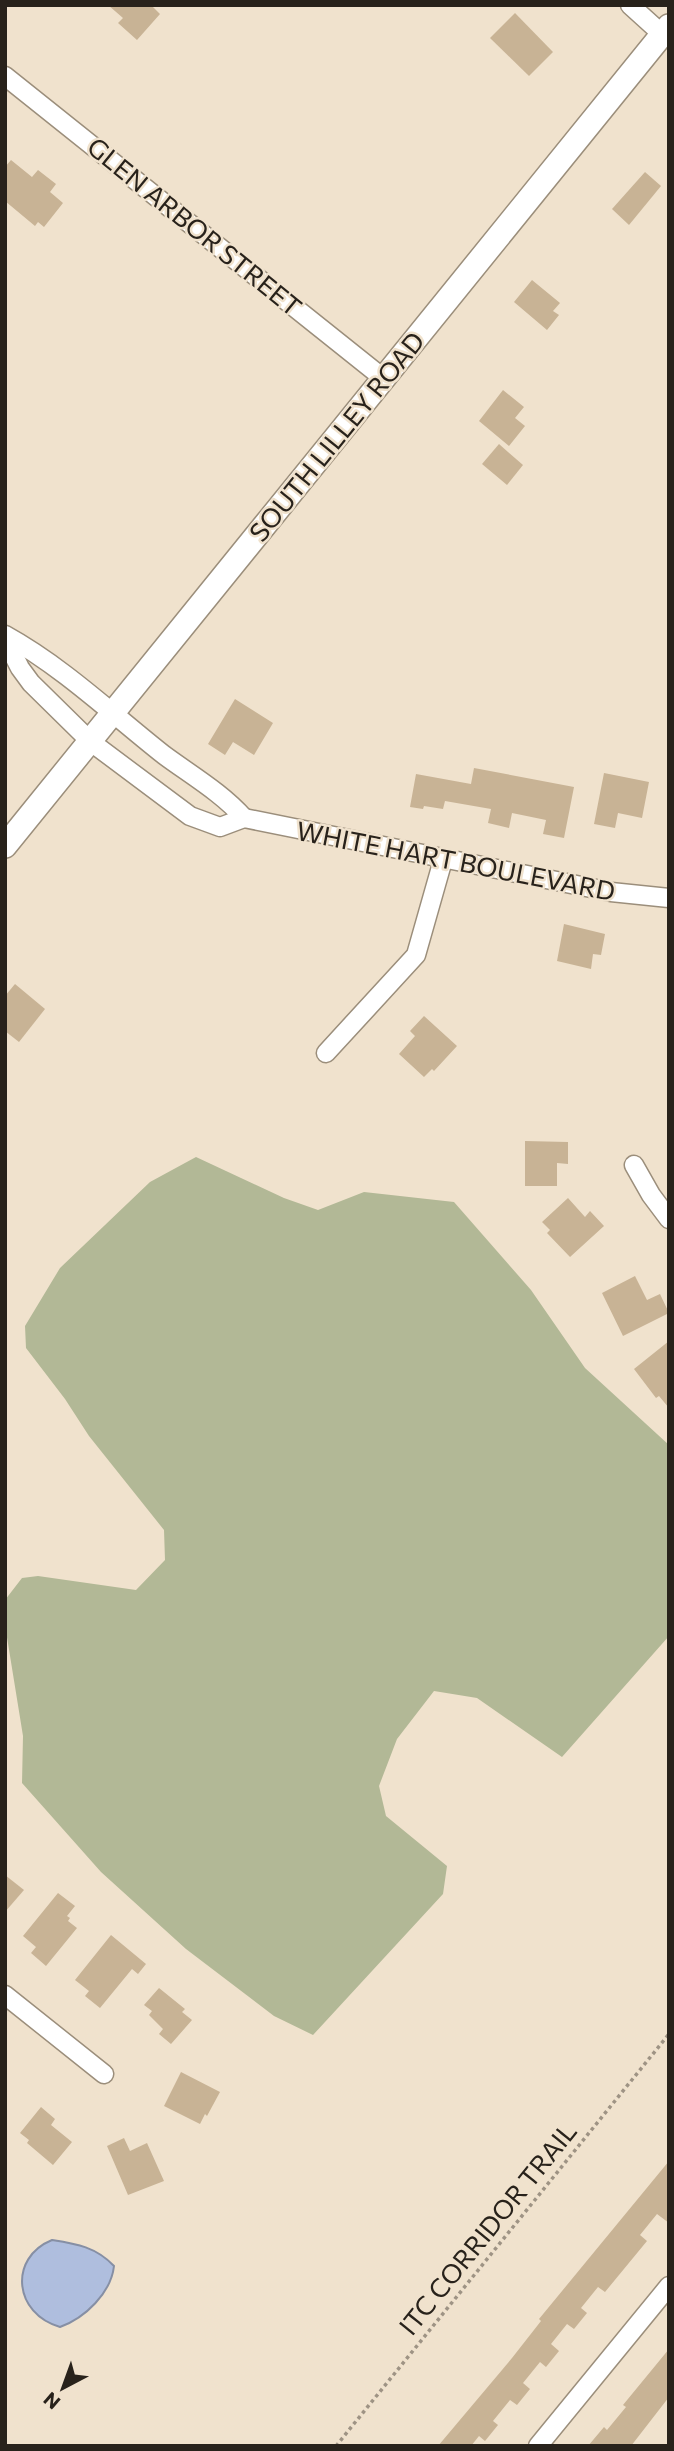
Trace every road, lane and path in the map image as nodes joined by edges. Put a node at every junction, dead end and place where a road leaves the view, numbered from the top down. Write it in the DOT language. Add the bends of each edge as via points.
graph roads {
  1 [pos="631,5"];
  2 [pos="665,30"];
  3 [pos="5,76"];
  4 [pos="383,378"];
  5 [pos="5,637"];
  6 [pos="114,715"];
  7 [pos="91,742"];
  8 [pos="244,818"];
  9 [pos="5,846"];
  10 [pos="443,860"];
  11 [pos="669,898"];
  12 [pos="326,1053"];
  13 [pos="634,1165"];
  14 [pos="669,1219"];
  15 [pos="5,1995"];
  16 [pos="669,2034"];
  17 [pos="104,2074"];
  18 [pos="669,2286"];
  19 [pos="336,2446"];
  20 [pos="538,2446"];
  1 -- 2 [label="street"];
  2 -- 4 [label="street, SOUTH LILLEY ROAD"];
  3 -- 4 [label="street, GLEN ARBOR STREET"];
  4 -- 6 [label="street, SOUTH LILLEY ROAD"];
  5 -- 6 [label="street" via="38,653"];
  5 -- 7 [label="street, WHITE HART BOULEVARD" via="31,683"];
  6 -- 7 [label="street, SOUTH LILLEY ROAD"];
  6 -- 8 [label="street"];
  7 -- 8 [label="street, WHITE HART BOULEVARD" via="190,817 220,827"];
  7 -- 9 [label="street, SOUTH LILLEY ROAD"];
  8 -- 10 [label="street, WHITE HART BOULEVARD"];
  10 -- 11 [label="street, WHITE HART BOULEVARD" via="611,892"];
  10 -- 12 [label="street" via="416,955"];
  13 -- 14 [label="street"];
  15 -- 17 [label="street"];
  16 -- 19 [label="path, ITC CORRIDOR TRAIL"];
  18 -- 20 [label="street"];
}
